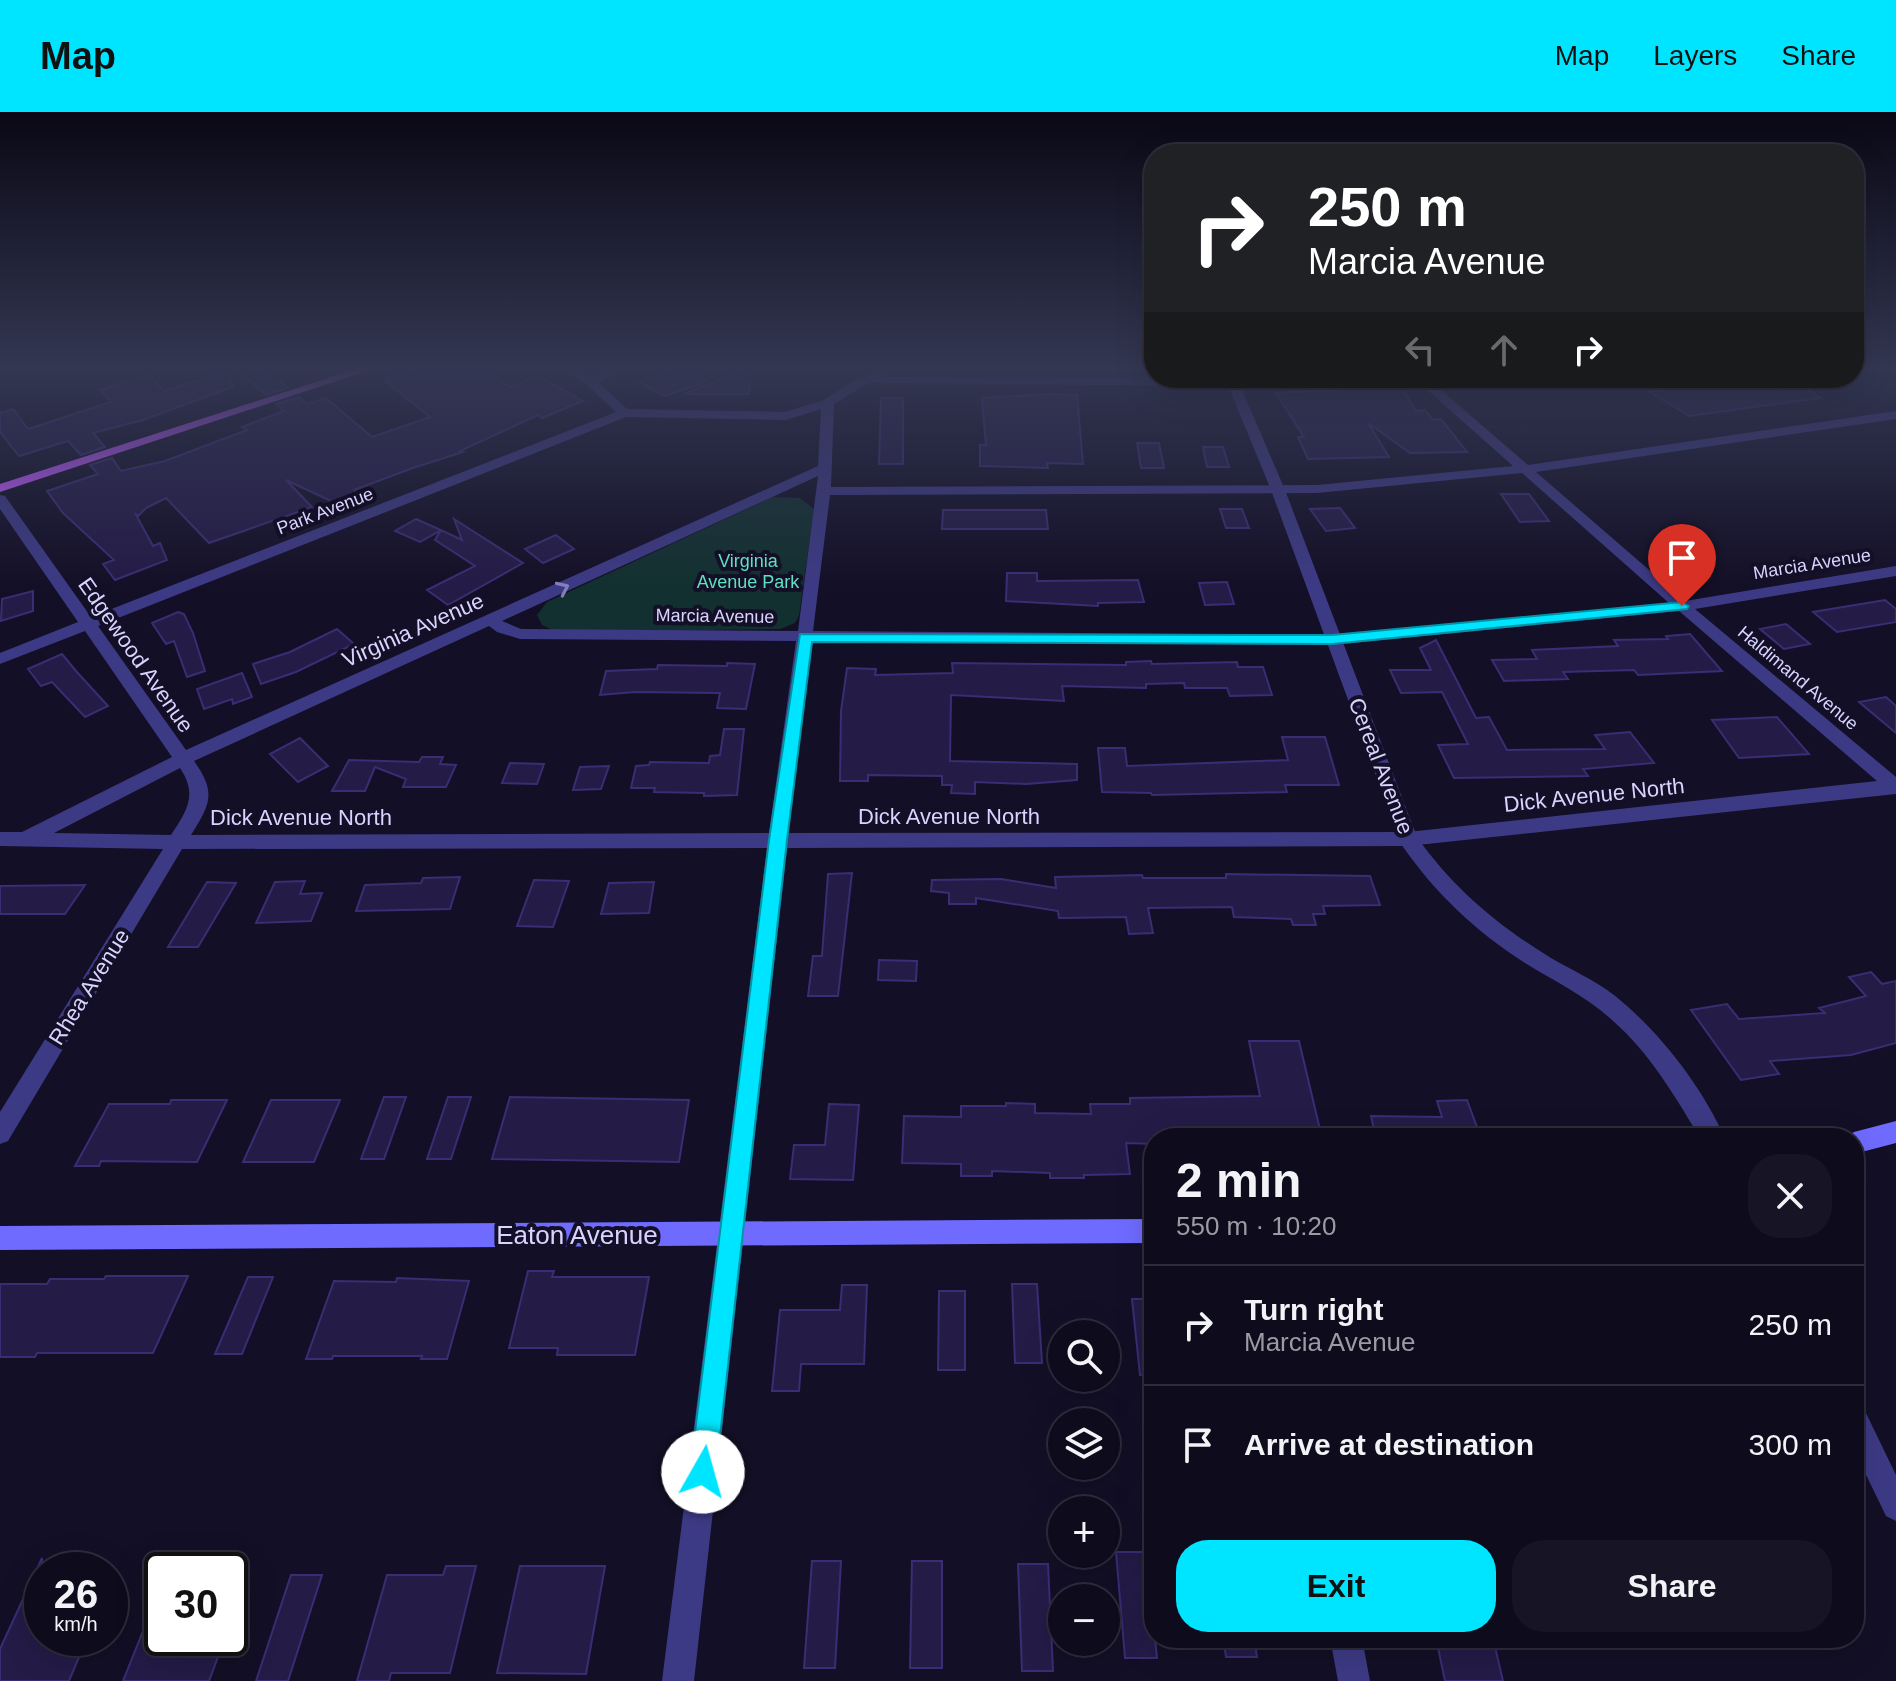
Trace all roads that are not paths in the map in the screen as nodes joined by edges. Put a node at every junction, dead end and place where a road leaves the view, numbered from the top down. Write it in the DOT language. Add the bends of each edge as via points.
graph roads {
  1 [pos="144,441"];
  2 [pos="552,441"];
  3 [pos="826,441"];
  4 [pos="1258,441"];
  5 [pos="1494,441"];
  6 [pos="1716,441"];
  7 [pos="825,468"];
  8 [pos="1526,469"];
  9 [pos="0,488"];
  10 [pos="1278,490"];
  11 [pos="824,491"];
  12 [pos="0,499"];
  13 [pos="1896,571"];
  14 [pos="1682,606"];
  15 [pos="492,621"];
  16 [pos="88,624"];
  17 [pos="806,637"];
  18 [pos="1332,640"];
  19 [pos="0,659"];
  20 [pos="181,760"];
  21 [pos="1895,786"];
  22 [pos="0,839"];
  23 [pos="23,839"];
  24 [pos="1408,839"];
  25 [pos="778,840"];
  26 [pos="179,842"];
  27 [pos="1707,1128"];
  28 [pos="1896,1132"];
  29 [pos="0,1133"];
  30 [pos="1864,1140"];
  31 [pos="1144,1231"];
  32 [pos="732,1235"];
  33 [pos="0,1238"];
  34 [pos="1864,1440"];
  35 [pos="1896,1506"];
  36 [pos="1348,1648"];
  37 [pos="678,1681"];
  38 [pos="1354,1681"];
  1 -- 9 [label="main road"];
  2 -- 16 [label="street, Park Avenue"];
  3 -- 7 [label="street"];
  4 -- 10 [label="street, Cereal Avenue"];
  5 -- 8 [label="street, Haldimand Avenue"];
  6 -- 8 [label="street"];
  7 -- 11 [label="street"];
  15 -- 7 [label="street, Virginia Avenue, one-way"];
  8 -- 10 [label="street"];
  8 -- 14 [label="street, Haldimand Avenue"];
  10 -- 11 [label="street"];
  10 -- 18 [label="street, Cereal Avenue"];
  11 -- 17 [label="street"];
  12 -- 16 [label="street, Edgewood Avenue"];
  13 -- 14 [label="street, Marcia Avenue"];
  14 -- 18 [label="street, Marcia Avenue"];
  14 -- 21 [label="street, Haldimand Avenue"];
  15 -- 17 [label="street, Marcia Avenue" via="520,634"];
  15 -- 20 [label="street, Virginia Avenue"];
  16 -- 19 [label="street, Park Avenue"];
  16 -- 20 [label="street, Edgewood Avenue"];
  17 -- 18 [label="street, Marcia Avenue"];
  17 -- 25 [label="street"];
  18 -- 24 [label="street, Cereal Avenue"];
  20 -- 23 [label="street, Virginia Avenue"];
  20 -- 26 [label="street, Edgewood Avenue" via="198,781 200,804"];
  21 -- 24 [label="street, Dick Avenue North"];
  22 -- 23 [label="street, Dick Avenue North"];
  23 -- 26 [label="street, Dick Avenue North"];
  24 -- 25 [label="street, Dick Avenue North"];
  24 -- 27 [label="street, Cereal Avenue" via="1469,914 1603,999 1641,1032 1670,1066"];
  25 -- 26 [label="street, Dick Avenue North"];
  25 -- 32 [label="street"];
  26 -- 29 [label="street, Rhea Avenue"];
  28 -- 30 [label="main road"];
  31 -- 32 [label="main road, Eaton Avenue"];
  32 -- 33 [label="main road, Eaton Avenue"];
  32 -- 37 [label="street"];
  34 -- 35 [label="street"];
  36 -- 38 [label="street"];
}
